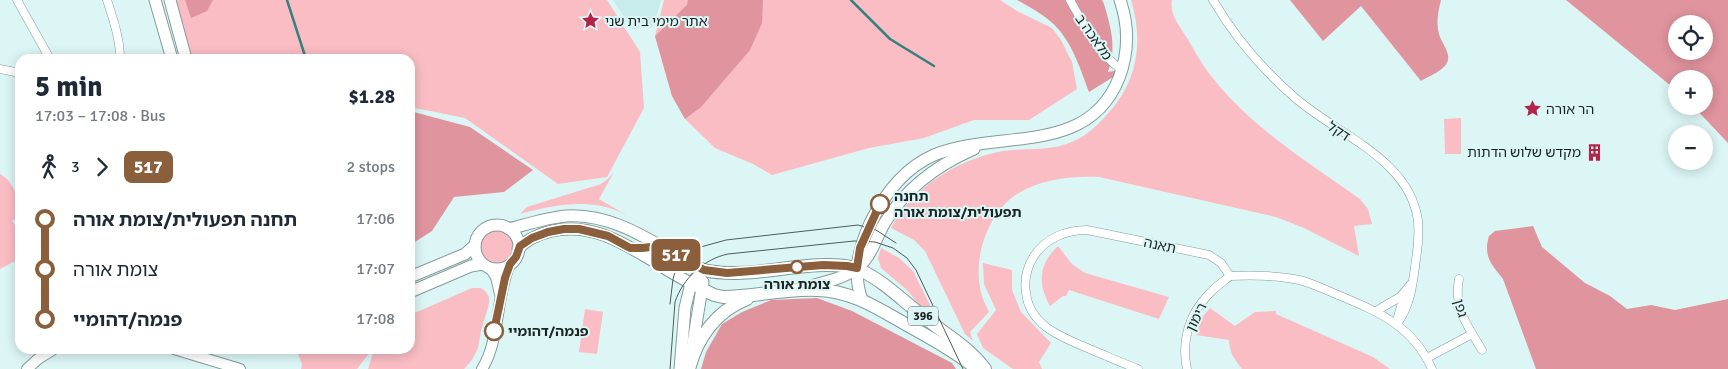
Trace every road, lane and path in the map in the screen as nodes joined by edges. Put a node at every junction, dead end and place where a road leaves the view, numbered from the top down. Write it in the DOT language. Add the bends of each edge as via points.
graph roads {
  1 [pos="17,0"];
  2 [pos="106,0"];
  3 [pos="155,0"];
  4 [pos="170,0"];
  5 [pos="1070,0"];
  6 [pos="1120,0"];
  7 [pos="1213,0"];
  8 [pos="47,54"];
  9 [pos="120,54"];
  10 [pos="171,54"];
  11 [pos="185,54"];
  12 [pos="0,70"];
  13 [pos="1122,70"];
  14 [pos="15,72"];
  15 [pos="996,142"];
  16 [pos="509,229"];
  17 [pos="475,245"];
  18 [pos="518,249"];
  19 [pos="510,264"];
  20 [pos="486,266"];
  21 [pos="857,268"];
  22 [pos="704,270"];
  23 [pos="415,275"];
  24 [pos="1230,276"];
  25 [pos="1459,279"];
  26 [pos="1413,280"];
  27 [pos="696,286"];
  28 [pos="415,290"];
  29 [pos="797,290"];
  30 [pos="761,294"];
  31 [pos="502,300"];
  32 [pos="862,300"];
  33 [pos="1376,311"];
  34 [pos="1397,324"];
  35 [pos="1472,334"];
  36 [pos="1482,350"];
  37 [pos="46,354"];
  38 [pos="190,354"];
  39 [pos="1427,358"];
  40 [pos="27,369"];
  41 [pos="240,369"];
  42 [pos="482,369"];
  43 [pos="680,369"];
  44 [pos="689,369"];
  45 [pos="977,369"];
  46 [pos="985,369"];
  47 [pos="1138,369"];
  48 [pos="1187,369"];
  49 [pos="1432,369"];
  1 -- 8 [label="street"];
  2 -- 9 [label="street"];
  3 -- 10 [label="main road"];
  4 -- 11 [label="main road"];
  5 -- 13 [label="street, מלאכה ב" via="1098,46"];
  6 -- 13 [label="main road" via="1127,39"];
  7 -- 26 [label="street, דקל" via="1247,49 1281,86 1321,119 1375,154 1401,180 1412,199 1418,221"];
  12 -- 14 [label="street"];
  13 -- 15 [label="main road" via="1109,97 1083,123 1050,135"];
  15 -- 21 [label="main road" via="957,157 917,184 896,206 868,256"];
  15 -- 21 [label="main road" via="943,152 904,174 873,218 860,248"];
  16 -- 17 [label="main road" via="497,225 487,228 479,234"];
  16 -- 18 [label="main road" via="516,237"];
  16 -- 22 [label="main road" via="565,216 602,219 634,231"];
  17 -- 20 [label="main road" via="477,257"];
  17 -- 23 [label="main road" via="465,254"];
  18 -- 19 [label="main road"];
  18 -- 27 [label="main road" via="532,238 548,232 572,229 594,232 620,242"];
  19 -- 20 [label="main road" via="500,268"];
  19 -- 31 [label="street"];
  20 -- 28 [label="main road" via="471,266"];
  20 -- 31 [label="street" via="496,279"];
  21 -- 22 [label="main road, 396" via="823,265 723,273"];
  21 -- 29 [label="main road" via="839,278"];
  21 -- 32 [label="main road"];
  21 -- 46 [label="main road, 396" via="894,292"];
  22 -- 27 [label="main road"];
  24 -- 33 [label="street" via="1262,275 1301,280"];
  24 -- 47 [label="street, תאנה" via="1209,255 1087,230 1062,234 1040,248 1030,263 1025,281 1026,297 1037,318 1063,338"];
  24 -- 48 [label="street, רימון" via="1208,295 1192,317 1185,347"];
  25 -- 35 [label="street, גפן" via="1458,306"];
  26 -- 33 [label="street" via="1400,297"];
  26 -- 34 [label="street, דקל" via="1407,309"];
  27 -- 30 [label="main road, 396" via="724,297"];
  27 -- 43 [label="main road" via="685,308"];
  27 -- 44 [label="main road"];
  29 -- 30 [label="main road, 396"];
  29 -- 32 [label="main road, 396" via="828,290"];
  30 -- 44 [label="main road" via="733,305 712,322 697,346"];
  31 -- 42 [label="street" via="490,353"];
  32 -- 45 [label="main road, 396" via="940,343"];
  33 -- 34 [label="street"];
  34 -- 39 [label="street" via="1410,334"];
  35 -- 36 [label="street, גפן"];
  35 -- 39 [label="street, גפן"];
  37 -- 40 [label="street"];
  38 -- 41 [label="street"];
  39 -- 49 [label="street"];
}
